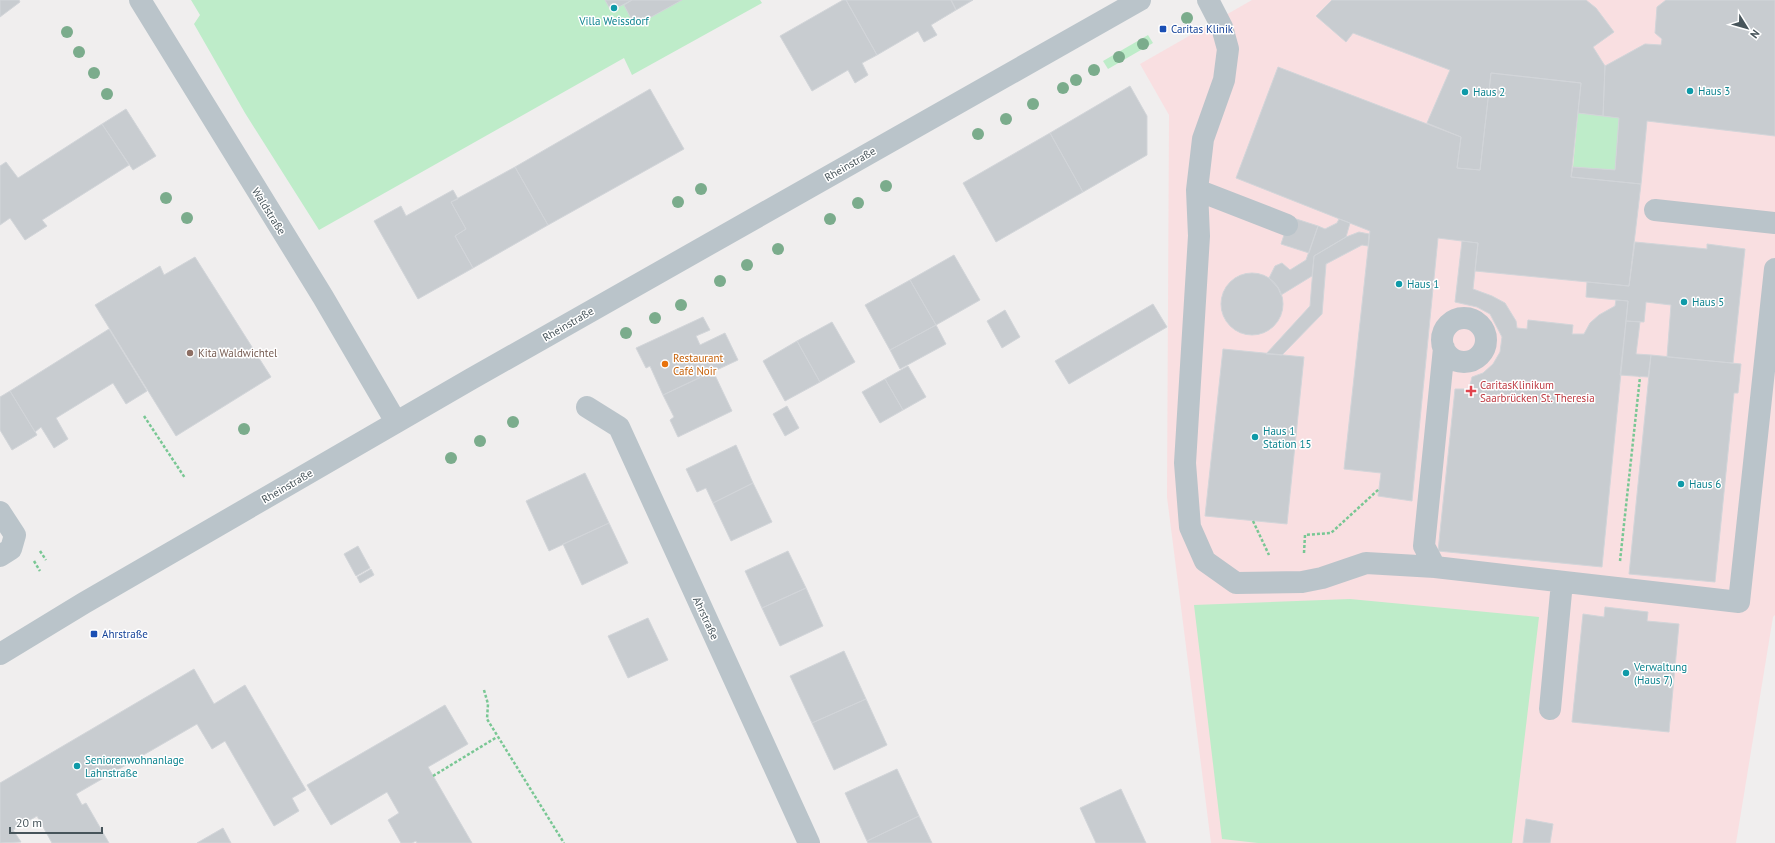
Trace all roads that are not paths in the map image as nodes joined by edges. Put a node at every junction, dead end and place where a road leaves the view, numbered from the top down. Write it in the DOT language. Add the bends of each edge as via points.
graph roads {
  1 [pos="140,0"];
  2 [pos="1140,0"];
  3 [pos="1208,0"];
  4 [pos="1197,190"];
  5 [pos="1654,210"];
  6 [pos="1775,223"];
  7 [pos="1287,225"];
  8 [pos="1775,269"];
  9 [pos="1451,355"];
  10 [pos="587,407"];
  11 [pos="396,422"];
  12 [pos="0,512"];
  13 [pos="0,556"];
  14 [pos="1435,567"];
  15 [pos="1562,582"];
  16 [pos="0,654"];
  17 [pos="1550,709"];
  18 [pos="809,843"];
  1 -- 11 [label="street, Waldstraße" via="323,297"];
  2 -- 11 [label="street, Rheinstraße"];
  3 -- 4 [label="street" via="1222,27 1228,49 1224,80 1202,139"];
  4 -- 7 [label="street"];
  4 -- 14 [label="street" via="1200,236 1184,463 1190,527 1205,561 1236,583 1292,582 1322,578 1366,563"];
  5 -- 6 [label="street"];
  8 -- 15 [label="street" via="1739,602"];
  9 -- 14 [label="street" via="1440,380 1424,546"];
  10 -- 18 [label="street, Ahrstraße" via="619,427"];
  11 -- 16 [label="street, Rheinstraße"];
  12 -- 13 [label="street" via="15,535 11,549"];
  14 -- 15 [label="street"];
  15 -- 17 [label="street"];
}
